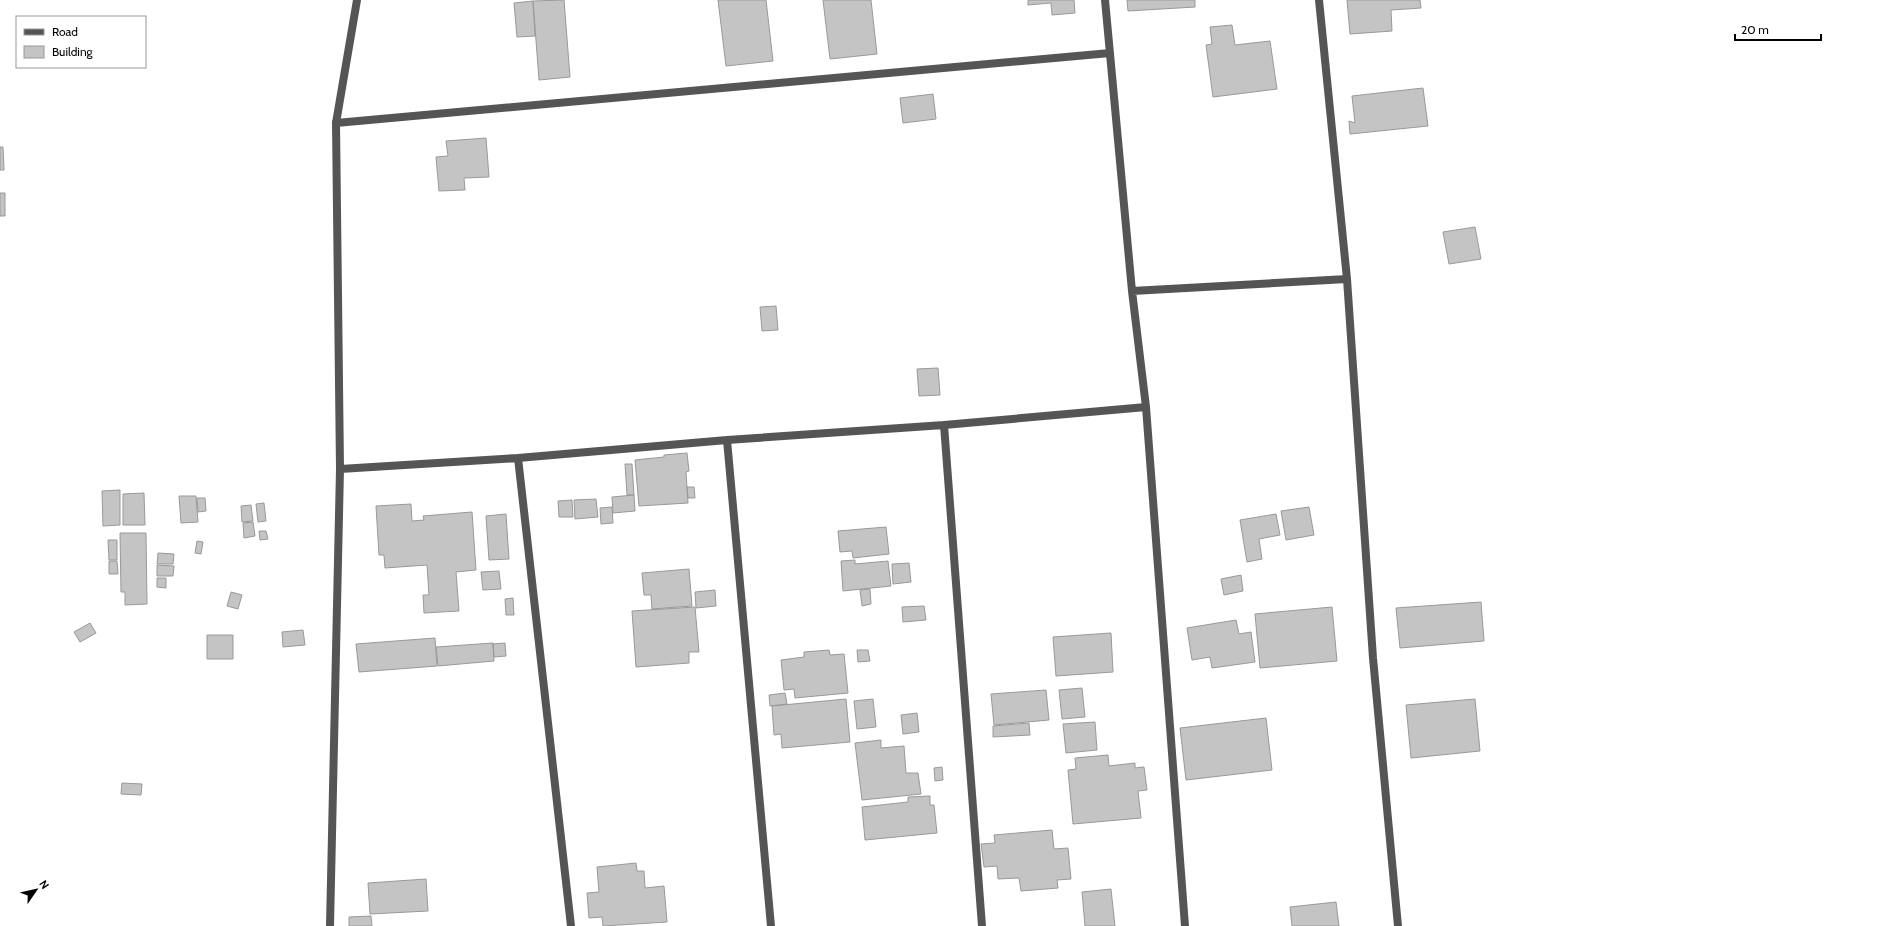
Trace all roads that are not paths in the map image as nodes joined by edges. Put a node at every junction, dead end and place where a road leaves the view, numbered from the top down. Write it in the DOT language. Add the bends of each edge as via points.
graph roads {
  1 [pos="357,0"];
  2 [pos="1105,0"];
  3 [pos="1318,0"];
  4 [pos="1110,53"];
  5 [pos="336,123"];
  6 [pos="1347,279"];
  7 [pos="1132,291"];
  8 [pos="1146,407"];
  9 [pos="944,425"];
  10 [pos="727,440"];
  11 [pos="518,458"];
  12 [pos="340,469"];
  13 [pos="330,926"];
  14 [pos="571,926"];
  15 [pos="771,926"];
  16 [pos="982,926"];
  17 [pos="1185,926"];
  18 [pos="1398,926"];
  1 -- 5 [label="street"];
  2 -- 4 [label="street"];
  3 -- 6 [label="street"];
  4 -- 5 [label="street"];
  4 -- 7 [label="street"];
  5 -- 12 [label="street"];
  6 -- 7 [label="street"];
  6 -- 18 [label="street" via="1373,658"];
  7 -- 8 [label="street"];
  8 -- 9 [label="street"];
  8 -- 17 [label="street"];
  9 -- 10 [label="street"];
  9 -- 16 [label="street"];
  10 -- 11 [label="street"];
  10 -- 15 [label="street"];
  11 -- 12 [label="street"];
  11 -- 14 [label="street"];
  12 -- 13 [label="street"];
}
